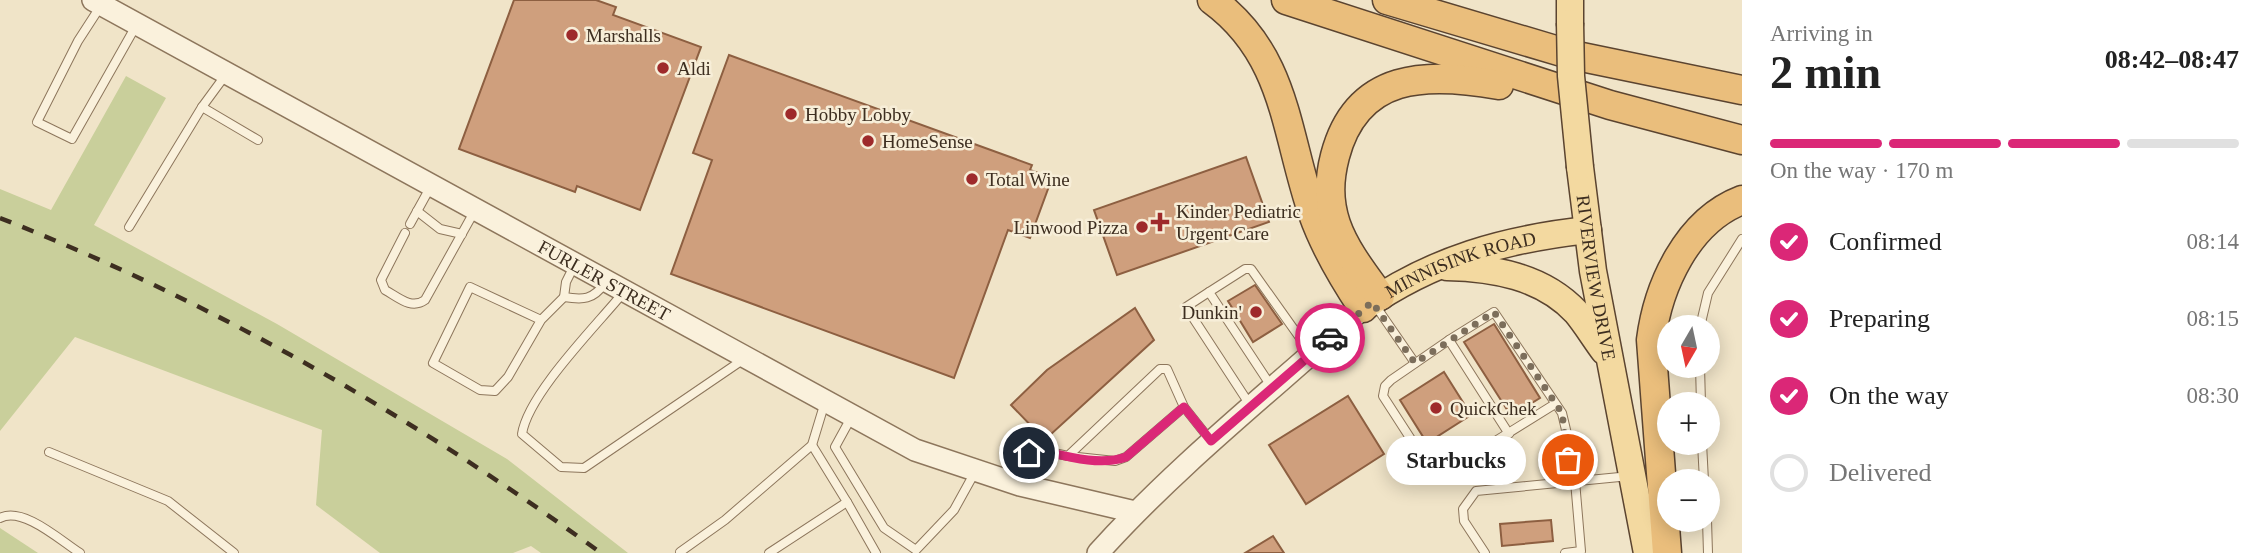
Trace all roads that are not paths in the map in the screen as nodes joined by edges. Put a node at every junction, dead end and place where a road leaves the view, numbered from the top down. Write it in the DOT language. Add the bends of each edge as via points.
graph roads {
  1 [pos="1212,0"];
  2 [pos="1286,0"];
  3 [pos="1387,0"];
  4 [pos="1446,0"];
  5 [pos="98,2"];
  6 [pos="1570,12"];
  7 [pos="137,24"];
  8 [pos="1500,36"];
  9 [pos="227,74"];
  10 [pos="1742,90"];
  11 [pos="1610,105"];
  12 [pos="202,107"];
  13 [pos="258,140"];
  14 [pos="1742,140"];
  15 [pos="431,185"];
  16 [pos="1742,200"];
  17 [pos="475,209"];
  18 [pos="417,211"];
  19 [pos="410,224"];
  20 [pos="129,227"];
  21 [pos="1588,230"];
  22 [pos="405,233"];
  23 [pos="462,234"];
  24 [pos="1742,239"];
  25 [pos="575,264"];
  26 [pos="1438,267"];
  27 [pos="615,286"];
  28 [pos="1209,292"];
  29 [pos="564,298"];
  30 [pos="1372,302"];
  31 [pos="1703,315"];
  32 [pos="541,320"];
  33 [pos="1449,340"];
  34 [pos="1312,354"];
  35 [pos="746,358"];
  36 [pos="1609,359"];
  37 [pos="1476,360"];
  38 [pos="1415,363"];
  39 [pos="1466,366"];
  40 [pos="1487,378"];
  41 [pos="1478,384"];
  42 [pos="1272,387"];
  43 [pos="826,401"];
  44 [pos="1501,401"];
  45 [pos="1555,404"];
  46 [pos="1251,405"];
  47 [pos="1184,407"];
  48 [pos="1492,407"];
  49 [pos="852,415"];
  50 [pos="1509,434"];
  51 [pos="1211,441"];
  52 [pos="812,445"];
  53 [pos="49,452"];
  54 [pos="1068,456"];
  55 [pos="975,472"];
  56 [pos="1632,476"];
  57 [pos="1575,481"];
  58 [pos="1022,486"];
  59 [pos="847,502"];
  60 [pos="1136,512"];
  61 [pos="0,518"];
  62 [pos="1707,532"];
  63 [pos="1108,546"];
  64 [pos="1581,551"];
  65 [pos="680,552"];
  66 [pos="80,553"];
  67 [pos="234,553"];
  68 [pos="769,553"];
  69 [pos="876,553"];
  70 [pos="1485,553"];
  71 [pos="1565,553"];
  72 [pos="1647,553"];
  73 [pos="1667,553"];
  74 [pos="1708,553"];
  1 -- 30 [label="highway" via="1237,21 1265,59 1278,86 1319,232 1340,273"];
  2 -- 11 [label="highway"];
  3 -- 8 [label="highway"];
  4 -- 8 [label="highway"];
  5 -- 7 [label="street, FURLER STREET"];
  5 -- 7 [label="lane" via="37,122 72,139"];
  6 -- 21 [label="main road, RIVERVIEW DRIVE, bridge" via="1571,76"];
  7 -- 9 [label="street, FURLER STREET"];
  8 -- 10 [label="highway" via="1617,66"];
  9 -- 12 [label="lane"];
  9 -- 15 [label="street, FURLER STREET"];
  11 -- 14 [label="highway"];
  11 -- 30 [label="highway" via="1470,80 1427,78 1397,83 1359,106 1338,144 1329,190 1336,223"];
  12 -- 13 [label="lane"];
  12 -- 20 [label="lane"];
  15 -- 17 [label="street, FURLER STREET"];
  15 -- 18 [label="lane"];
  16 -- 73 [label="highway" via="1696,234 1674,265 1655,311 1651,340"];
  17 -- 23 [label="lane"];
  17 -- 25 [label="street, FURLER STREET"];
  18 -- 19 [label="lane"];
  18 -- 23 [label="lane" via="440,229"];
  21 -- 26 [label="main road, MINNISINK ROAD" via="1492,245"];
  21 -- 36 [label="main road, RIVERVIEW DRIVE"];
  22 -- 23 [label="lane" via="381,280 385,290 412,304 425,300"];
  24 -- 31 [label="lane" via="1709,293"];
  25 -- 27 [label="street, FURLER STREET"];
  25 -- 29 [label="lane"];
  26 -- 30 [label="main road, MINNISINK ROAD"];
  26 -- 36 [label="main road" via="1486,268 1524,278 1575,311"];
  27 -- 29 [label="lane" via="582,300"];
  27 -- 35 [label="street, FURLER STREET"];
  27 -- 35 [label="lane" via="524,423 522,434 561,467 584,468"];
  28 -- 34 [label="lane" via="1245,269 1251,270"];
  28 -- 42 [label="lane"];
  28 -- 46 [label="lane" via="1186,307"];
  29 -- 32 [label="lane"];
  30 -- 34 [label="street, MINNISINK ROAD"];
  30 -- 38 [label="lane"];
  32 -- 32 [label="lane" via="508,377 495,390 480,390 433,363 470,287"];
  33 -- 38 [label="lane"];
  33 -- 39 [label="lane"];
  33 -- 45 [label="lane" via="1494,312 1534,380"];
  34 -- 42 [label="street, MINNISINK ROAD"];
  35 -- 43 [label="street, FURLER STREET"];
  36 -- 56 [label="main road, RIVERVIEW DRIVE"];
  37 -- 39 [label="lane"];
  38 -- 50 [label="lane" via="1385,386 1384,396 1436,478"];
  39 -- 41 [label="lane"];
  40 -- 41 [label="lane"];
  41 -- 48 [label="lane"];
  42 -- 46 [label="street, MINNISINK ROAD"];
  43 -- 49 [label="street, FURLER STREET"];
  43 -- 52 [label="lane"];
  44 -- 48 [label="lane"];
  45 -- 50 [label="lane"];
  45 -- 57 [label="lane" via="1562,413"];
  46 -- 51 [label="street, MINNISINK ROAD"];
  47 -- 51 [label="lane"];
  47 -- 54 [label="lane" via="1126,457 1115,461"];
  47 -- 54 [label="lane" via="1167,369 1160,369"];
  48 -- 50 [label="lane"];
  49 -- 55 [label="street, FURLER STREET" via="915,450"];
  49 -- 55 [label="lane" via="835,447 884,528 916,550 954,510"];
  51 -- 60 [label="street, MINNISINK ROAD"];
  52 -- 59 [label="lane"];
  52 -- 65 [label="lane"];
  53 -- 67 [label="lane" via="168,502"];
  54 -- 58 [label="lane" via="1035,449 1029,453"];
  55 -- 58 [label="street, FURLER STREET"];
  56 -- 57 [label="lane"];
  56 -- 72 [label="main road, RIVERVIEW DRIVE"];
  57 -- 64 [label="lane"];
  57 -- 70 [label="lane" via="1476,491 1463,509 1464,521"];
  58 -- 60 [label="street, FURLER STREET"];
  59 -- 68 [label="lane"];
  59 -- 69 [label="lane"];
  60 -- 63 [label="street, MINNISINK ROAD"];
  61 -- 66 [label="lane" via="7,514 25,518"];
  62 -- 74 [label="lane"];
  64 -- 71 [label="lane"];
}
